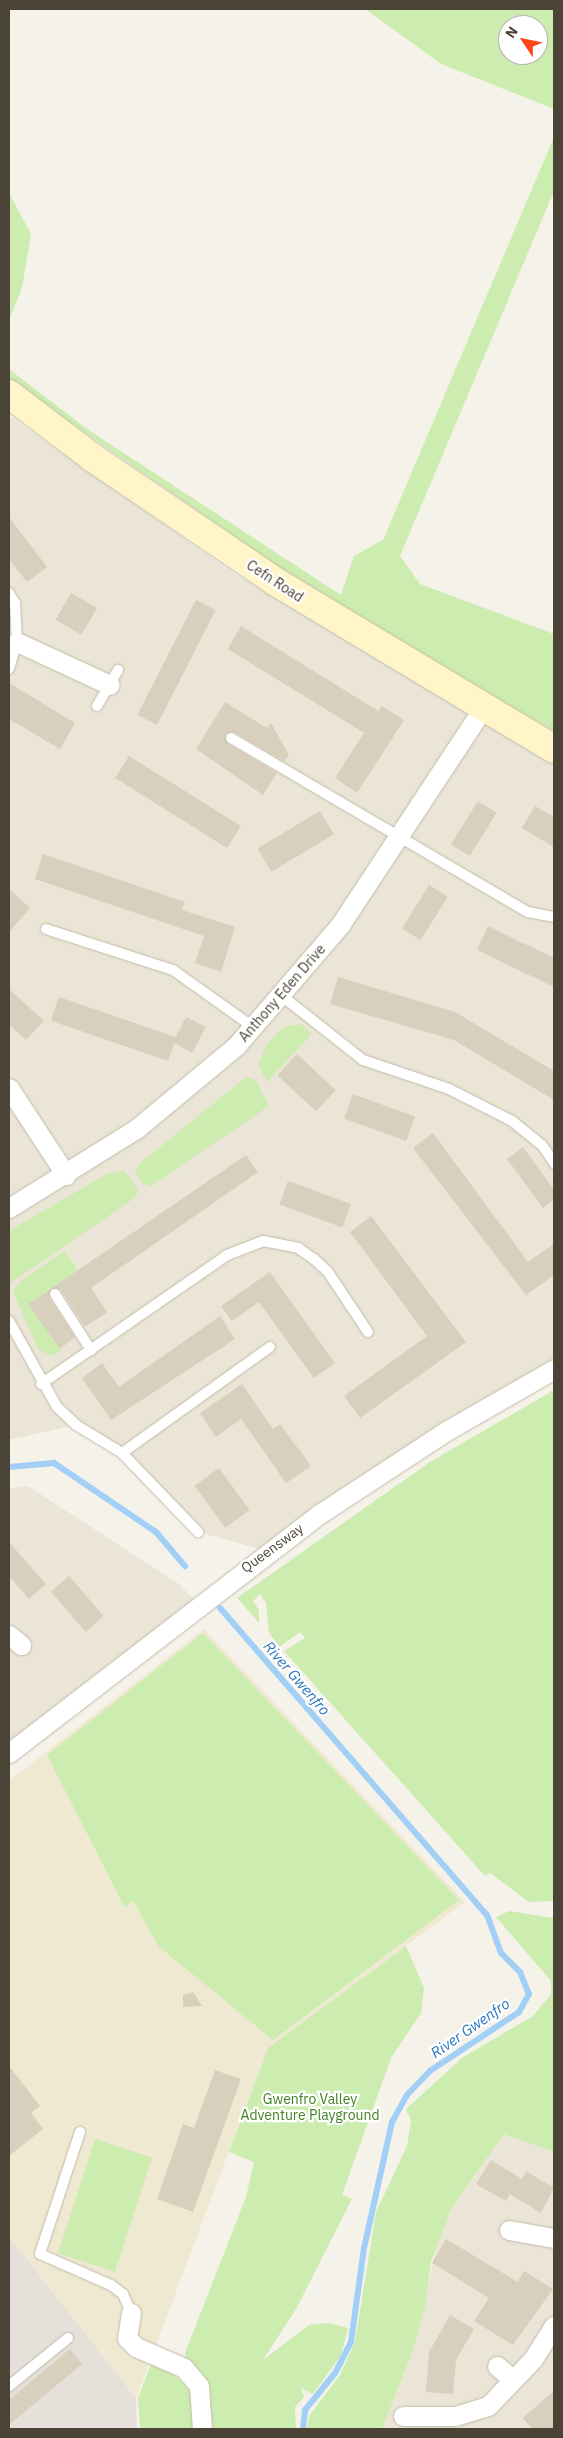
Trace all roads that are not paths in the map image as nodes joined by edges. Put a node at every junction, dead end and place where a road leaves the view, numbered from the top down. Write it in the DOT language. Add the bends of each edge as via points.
graph roads {
  1 [pos="9,394"];
  2 [pos="9,593"];
  3 [pos="17,642"];
  4 [pos="9,669"];
  5 [pos="114,677"];
  6 [pos="97,706"];
  7 [pos="483,708"];
  8 [pos="231,738"];
  9 [pos="554,749"];
  10 [pos="400,838"];
  11 [pos="554,917"];
  12 [pos="46,928"];
  13 [pos="282,996"];
  14 [pos="253,1027"];
  15 [pos="9,1088"];
  16 [pos="554,1163"];
  17 [pos="66,1175"];
  18 [pos="9,1208"];
  19 [pos="54,1294"];
  20 [pos="9,1321"];
  21 [pos="368,1332"];
  22 [pos="270,1347"];
  23 [pos="91,1350"];
  24 [pos="554,1369"];
  25 [pos="41,1384"];
  26 [pos="122,1453"];
  27 [pos="198,1532"];
  28 [pos="9,1753"];
  29 [pos="80,2132"];
  30 [pos="509,2230"];
  31 [pos="554,2238"];
  32 [pos="132,2313"];
  33 [pos="554,2326"];
  34 [pos="68,2338"];
  35 [pos="497,2366"];
  36 [pos="513,2380"];
  37 [pos="9,2386"];
  38 [pos="404,2416"];
  39 [pos="202,2429"];
  1 -- 7 [label="street, Cefn Road" via="93,458 276,582"];
  2 -- 3 [label="lane" via="15,603"];
  3 -- 4 [label="lane"];
  3 -- 5 [label="street"];
  5 -- 6 [label="lane"];
  7 -- 9 [label="street, Cefn Road"];
  7 -- 10 [label="street, Anthony Eden Drive"];
  8 -- 10 [label="lane"];
  10 -- 11 [label="lane" via="528,912"];
  10 -- 13 [label="street, Anthony Eden Drive" via="340,925"];
  12 -- 14 [label="lane" via="173,970"];
  13 -- 14 [label="street, Anthony Eden Drive"];
  13 -- 16 [label="lane" via="363,1060 449,1089 512,1121 542,1145"];
  14 -- 17 [label="street, Anthony Eden Drive" via="170,1104"];
  15 -- 17 [label="street"];
  17 -- 18 [label="street, Anthony Eden Drive"];
  19 -- 23 [label="lane"];
  20 -- 25 [label="lane"];
  21 -- 23 [label="lane" via="328,1272 314,1259 298,1248 262,1241 227,1255"];
  22 -- 26 [label="lane"];
  23 -- 25 [label="lane"];
  24 -- 28 [label="street, Queensway" via="440,1434 329,1507"];
  25 -- 26 [label="lane" via="76,1425"];
  26 -- 27 [label="lane"];
  29 -- 32 [label="lane" via="40,2254 111,2285 123,2294"];
  30 -- 31 [label="street"];
  32 -- 39 [label="street" via="127,2338 136,2347 184,2368 199,2386"];
  33 -- 36 [label="street" via="533,2360"];
  34 -- 37 [label="lane"];
  35 -- 36 [label="street"];
  36 -- 38 [label="street" via="488,2406 455,2416"];
}
